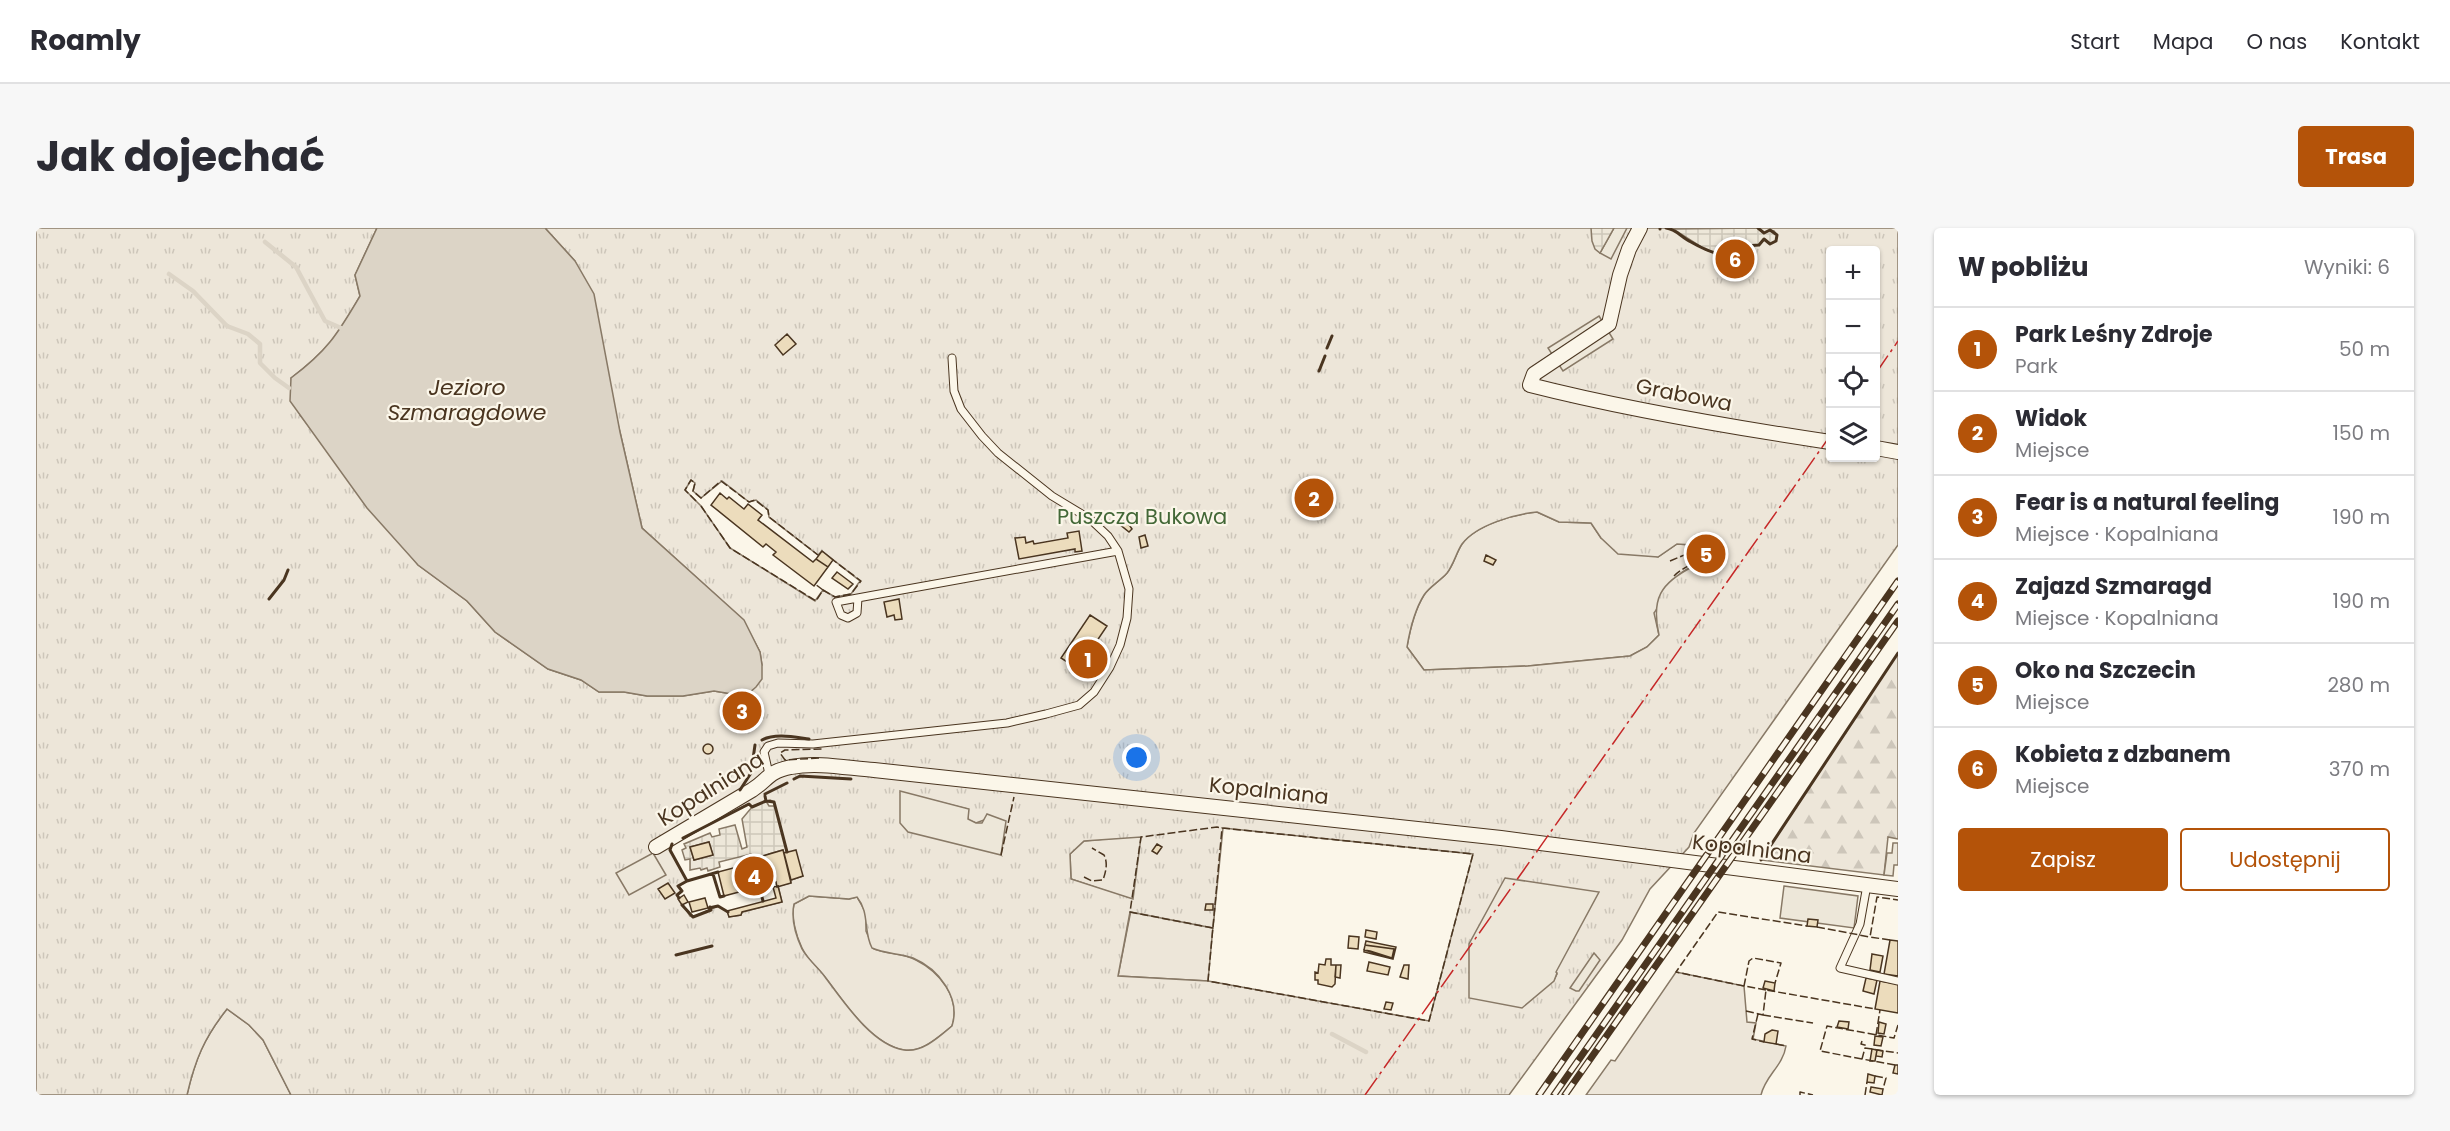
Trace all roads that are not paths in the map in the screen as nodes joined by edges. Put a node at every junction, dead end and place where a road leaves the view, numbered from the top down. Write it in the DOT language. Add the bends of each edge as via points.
graph roads {
  1 [pos="1640,228"];
  2 [pos="952,358"];
  3 [pos="1826,441"];
  4 [pos="1880,449"];
  5 [pos="1898,452"];
  6 [pos="1118,551"];
  7 [pos="858,598"];
  8 [pos="769,774"];
  9 [pos="656,848"];
  10 [pos="1867,885"];
  11 [pos="1898,889"];
  12 [pos="1898,981"];
  1 -- 3 [label="street, Grabowa" via="1626,258 1609,324 1534,374 1530,385 1711,423"];
  2 -- 6 [label="lane" via="954,391 961,409 982,436 1052,496 1090,519"];
  4 -- 5 [label="street"];
  6 -- 7 [label="lane"];
  6 -- 8 [label="lane" via="1129,589 1128,618 1110,667 1094,692 1079,705 1007,723 813,744 773,744 764,752"];
  8 -- 9 [label="street, Kopalniana" via="754,788"];
  8 -- 10 [label="street, Kopalniana" via="798,766 874,770 1501,838"];
  10 -- 11 [label="street, Kopalniana"];
  10 -- 12 [label="lane" via="1860,924 1840,969"];
}
